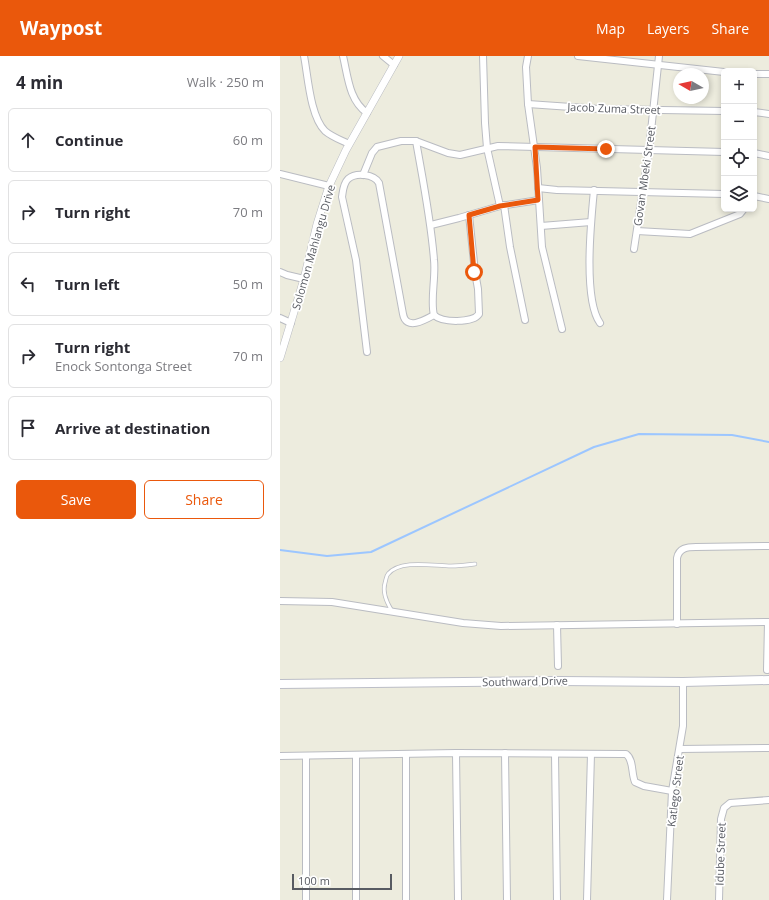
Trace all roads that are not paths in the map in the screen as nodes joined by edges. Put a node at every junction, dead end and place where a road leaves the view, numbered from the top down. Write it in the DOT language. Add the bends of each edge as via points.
graph roads {
  1 [pos="304,56"];
  2 [pos="343,56"];
  3 [pos="383,56"];
  4 [pos="399,56"];
  5 [pos="483,56"];
  6 [pos="528,56"];
  7 [pos="578,56"];
  8 [pos="659,56"];
  9 [pos="394,65"];
  10 [pos="658,65"];
  11 [pos="721,72"];
  12 [pos="757,74"];
  13 [pos="769,74"];
  14 [pos="528,104"];
  15 [pos="652,110"];
  16 [pos="721,111"];
  17 [pos="757,112"];
  18 [pos="367,113"];
  19 [pos="769,114"];
  20 [pos="416,141"];
  21 [pos="349,144"];
  22 [pos="535,147"];
  23 [pos="487,148"];
  24 [pos="649,150"];
  25 [pos="721,152"];
  26 [pos="757,154"];
  27 [pos="769,156"];
  28 [pos="280,174"];
  29 [pos="363,175"];
  30 [pos="329,186"];
  31 [pos="538,188"];
  32 [pos="594,190"];
  33 [pos="642,192"];
  34 [pos="721,194"];
  35 [pos="757,197"];
  36 [pos="769,199"];
  37 [pos="538,200"];
  38 [pos="502,205"];
  39 [pos="742,212"];
  40 [pos="469,215"];
  41 [pos="591,222"];
  42 [pos="431,225"];
  43 [pos="541,226"];
  44 [pos="637,231"];
  45 [pos="634,249"];
  46 [pos="280,272"];
  47 [pos="304,279"];
  48 [pos="434,316"];
  49 [pos="280,318"];
  50 [pos="525,320"];
  51 [pos="291,322"];
  52 [pos="600,323"];
  53 [pos="562,329"];
  54 [pos="367,352"];
  55 [pos="280,358"];
  56 [pos="769,546"];
  57 [pos="475,564"];
  58 [pos="280,601"];
  59 [pos="392,611"];
  60 [pos="768,622"];
  61 [pos="677,624"];
  62 [pos="557,625"];
  63 [pos="558,666"];
  64 [pos="768,670"];
  65 [pos="769,680"];
  66 [pos="682,682"];
  67 [pos="280,684"];
  68 [pos="769,748"];
  69 [pos="680,749"];
  70 [pos="505,753"];
  71 [pos="406,754"];
  72 [pos="456,754"];
  73 [pos="555,754"];
  74 [pos="591,754"];
  75 [pos="356,755"];
  76 [pos="280,756"];
  77 [pos="306,756"];
  78 [pos="672,791"];
  79 [pos="769,800"];
  80 [pos="306,900"];
  81 [pos="356,900"];
  82 [pos="406,900"];
  83 [pos="458,900"];
  84 [pos="507,900"];
  85 [pos="557,900"];
  86 [pos="587,900"];
  87 [pos="667,900"];
  88 [pos="719,900"];
  1 -- 21 [label="street" via="316,116 327,133"];
  2 -- 18 [label="street" via="354,98 360,108"];
  3 -- 9 [label="street"];
  4 -- 9 [label="street, Solomon Mahlangu Drive"];
  5 -- 23 [label="street"];
  6 -- 14 [label="street"];
  7 -- 10 [label="street"];
  8 -- 10 [label="street, Govan Mbeki Street"];
  9 -- 18 [label="street, Solomon Mahlangu Drive"];
  10 -- 11 [label="street"];
  10 -- 15 [label="street, Govan Mbeki Street"];
  12 -- 13 [label="street"];
  14 -- 15 [label="street, Jacob Zuma Street"];
  14 -- 22 [label="street"];
  15 -- 16 [label="street, Jacob Zuma Street"];
  15 -- 24 [label="street, Govan Mbeki Street"];
  17 -- 19 [label="street"];
  18 -- 21 [label="street, Solomon Mahlangu Drive"];
  20 -- 23 [label="street" via="460,155"];
  20 -- 29 [label="street" via="396,141 377,147"];
  20 -- 42 [label="street"];
  21 -- 30 [label="street, Solomon Mahlangu Drive"];
  22 -- 23 [label="street"];
  22 -- 24 [label="street"];
  22 -- 31 [label="street"];
  23 -- 38 [label="street"];
  24 -- 25 [label="street"];
  24 -- 33 [label="street, Govan Mbeki Street"];
  26 -- 27 [label="street"];
  28 -- 30 [label="street"];
  29 -- 48 [label="street" via="377,179 381,188 405,321 421,322"];
  29 -- 54 [label="street" via="349,178 343,187 342,197 356,260"];
  30 -- 47 [label="street, Solomon Mahlangu Drive"];
  31 -- 32 [label="street"];
  31 -- 37 [label="street"];
  32 -- 33 [label="street"];
  32 -- 41 [label="street"];
  33 -- 34 [label="street"];
  33 -- 44 [label="street, Govan Mbeki Street"];
  35 -- 36 [label="street"];
  37 -- 38 [label="street"];
  37 -- 43 [label="street"];
  38 -- 40 [label="street"];
  38 -- 50 [label="street"];
  39 -- 44 [label="street" via="690,234"];
  40 -- 42 [label="street"];
  40 -- 48 [label="street" via="479,314 476,318 457,320 443,320"];
  41 -- 43 [label="street"];
  41 -- 52 [label="street" via="591,288 595,313"];
  42 -- 48 [label="street" via="435,270"];
  43 -- 53 [label="street" via="543,256"];
  44 -- 45 [label="street, Govan Mbeki Street"];
  46 -- 47 [label="street"];
  47 -- 51 [label="street, Solomon Mahlangu Drive"];
  49 -- 51 [label="street"];
  51 -- 55 [label="street, Solomon Mahlangu Drive"];
  56 -- 61 [label="street" via="689,547 681,550 677,558"];
  57 -- 59 [label="lane" via="428,564 396,568 387,574 383,588 386,602"];
  58 -- 59 [label="street" via="332,602"];
  59 -- 62 [label="street" via="463,623"];
  60 -- 61 [label="street"];
  60 -- 64 [label="street"];
  61 -- 62 [label="street"];
  62 -- 63 [label="street"];
  65 -- 66 [label="main road, Southward Drive"];
  66 -- 67 [label="main road, Southward Drive"];
  66 -- 69 [label="street, Katlego Street" via="683,726"];
  68 -- 69 [label="street"];
  69 -- 78 [label="street, Katlego Street"];
  70 -- 72 [label="street"];
  70 -- 73 [label="street"];
  70 -- 84 [label="street"];
  71 -- 72 [label="street"];
  71 -- 75 [label="street"];
  71 -- 82 [label="street"];
  72 -- 83 [label="street"];
  73 -- 74 [label="street"];
  73 -- 85 [label="street"];
  74 -- 78 [label="street" via="626,754 630,759 636,782"];
  74 -- 86 [label="street"];
  75 -- 77 [label="street"];
  75 -- 81 [label="street"];
  76 -- 77 [label="street"];
  77 -- 80 [label="street"];
  78 -- 87 [label="street, Katlego Street"];
  79 -- 88 [label="street, Idube Street" via="730,803 724,808 721,819"];
}
